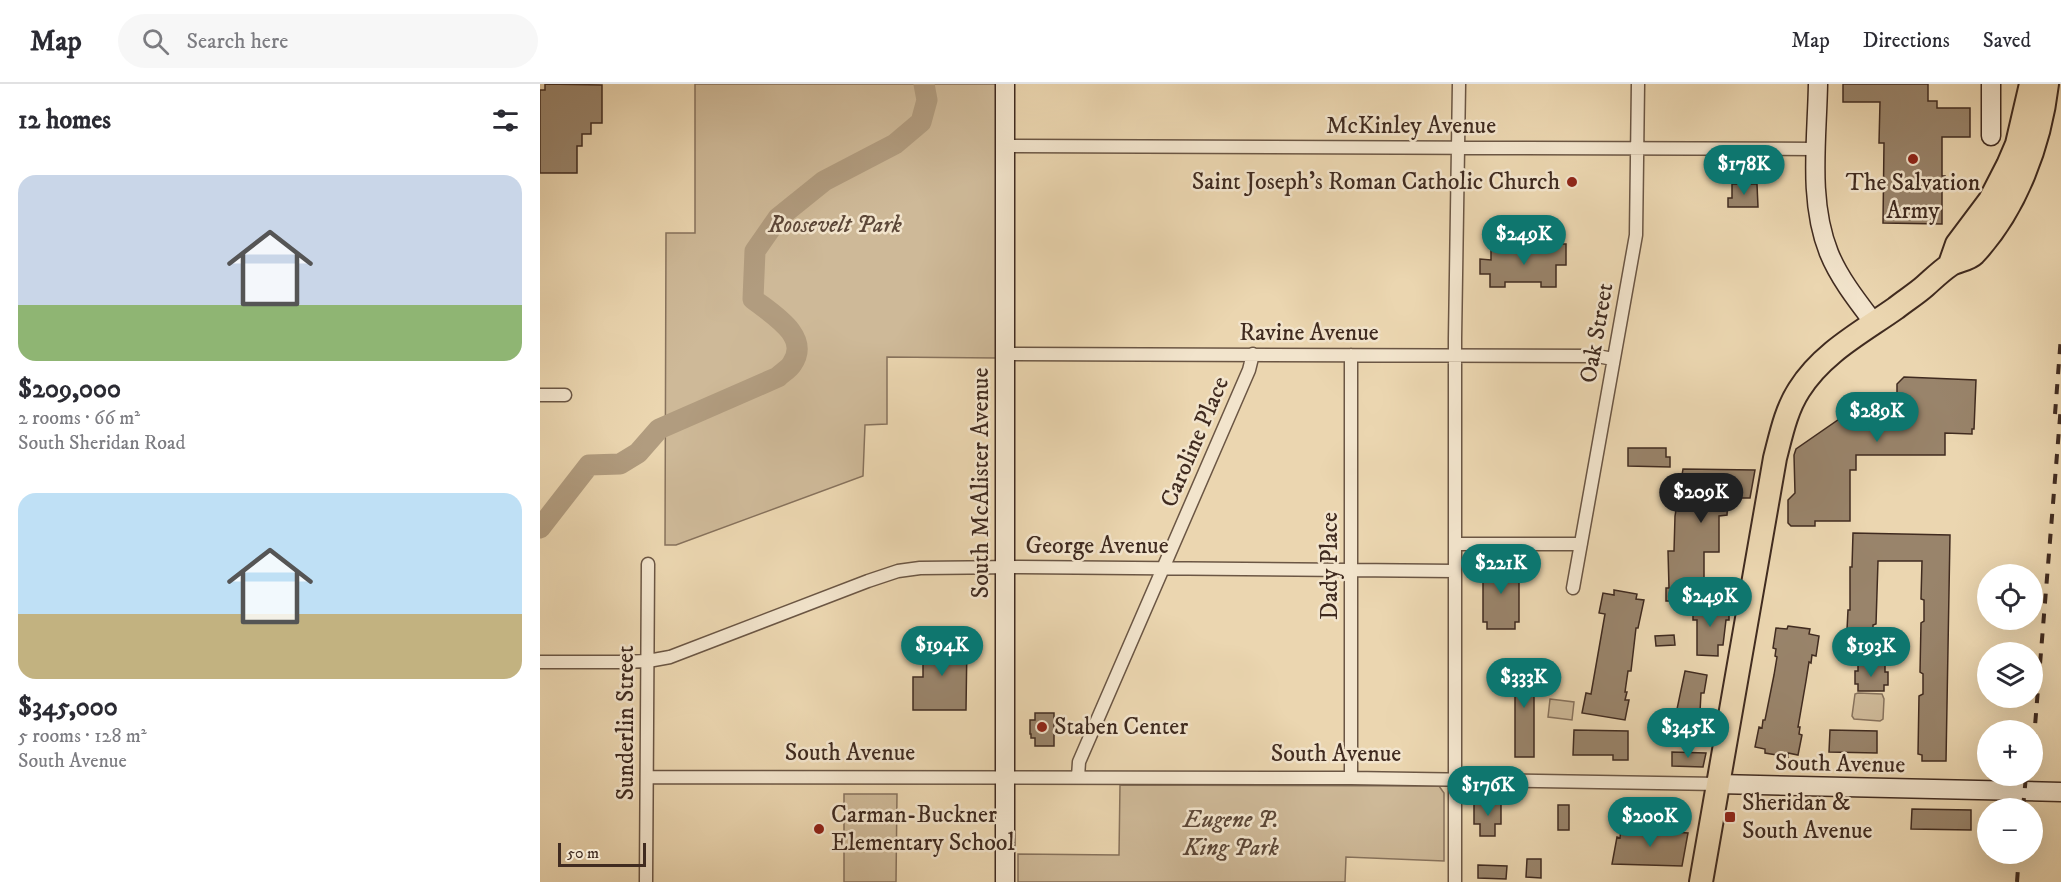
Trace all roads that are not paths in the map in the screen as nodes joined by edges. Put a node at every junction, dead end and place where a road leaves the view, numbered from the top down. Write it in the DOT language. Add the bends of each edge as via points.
graph roads {
  1 [pos="1005,84"];
  2 [pos="1459,84"];
  3 [pos="1638,84"];
  4 [pos="1818,84"];
  5 [pos="1991,84"];
  6 [pos="2031,84"];
  7 [pos="2047,84"];
  8 [pos="1991,136"];
  9 [pos="1005,146"];
  10 [pos="1458,147"];
  11 [pos="1636,148"];
  12 [pos="1817,149"];
  13 [pos="1950,264"];
  14 [pos="1874,323"];
  15 [pos="1005,354"];
  16 [pos="1253,354"];
  17 [pos="1351,355"];
  18 [pos="1455,355"];
  19 [pos="1613,359"];
  20 [pos="540,395"];
  21 [pos="565,395"];
  22 [pos="1455,544"];
  23 [pos="1581,544"];
  24 [pos="648,564"];
  25 [pos="1005,567"];
  26 [pos="1163,568"];
  27 [pos="1352,570"];
  28 [pos="1455,571"];
  29 [pos="1573,588"];
  30 [pos="648,661"];
  31 [pos="540,662"];
  32 [pos="647,777"];
  33 [pos="1004,777"];
  34 [pos="1078,777"];
  35 [pos="1351,778"];
  36 [pos="1455,779"];
  37 [pos="1718,784"];
  38 [pos="2061,792"];
  39 [pos="646,882"];
  40 [pos="1005,882"];
  41 [pos="1455,882"];
  42 [pos="1701,882"];
  1 -- 9 [label="street, South McAlister Avenue"];
  2 -- 10 [label="street"];
  3 -- 11 [label="street, Oak Street"];
  4 -- 12 [label="street"];
  5 -- 8 [label="street"];
  6 -- 13 [label="highway" via="2008,165 1984,208 1957,244"];
  7 -- 13 [label="highway" via="2032,150 2013,196 1972,256"];
  9 -- 10 [label="street, McKinley Avenue"];
  9 -- 15 [label="street, South McAlister Avenue"];
  10 -- 11 [label="street, McKinley Avenue"];
  10 -- 18 [label="street"];
  11 -- 12 [label="street, McKinley Avenue"];
  11 -- 19 [label="street, Oak Street" via="1636,235"];
  12 -- 14 [label="street" via="1816,193 1824,240 1833,262"];
  13 -- 14 [label="highway" via="1923,289"];
  14 -- 37 [label="highway" via="1816,368 1798,391 1783,427"];
  15 -- 16 [label="street, Ravine Avenue"];
  15 -- 25 [label="street, South McAlister Avenue"];
  16 -- 17 [label="street, Ravine Avenue"];
  16 -- 26 [label="street, Caroline Place"];
  17 -- 18 [label="street, Ravine Avenue"];
  17 -- 27 [label="street, Dady Place"];
  18 -- 19 [label="street, Ravine Avenue"];
  18 -- 22 [label="street"];
  19 -- 23 [label="street, Oak Street"];
  20 -- 21 [label="street"];
  22 -- 23 [label="street"];
  22 -- 28 [label="street"];
  23 -- 29 [label="street, Oak Street"];
  24 -- 30 [label="street, Sunderlin Street"];
  25 -- 26 [label="street, George Avenue"];
  25 -- 30 [label="street, George Avenue" via="898,571 670,657"];
  25 -- 33 [label="street, South McAlister Avenue"];
  26 -- 27 [label="street, George Avenue"];
  26 -- 34 [label="street, Caroline Place" via="1079,762"];
  27 -- 28 [label="street, George Avenue"];
  27 -- 35 [label="street, Dady Place"];
  28 -- 36 [label="street"];
  30 -- 31 [label="street, George Avenue"];
  30 -- 32 [label="street, Sunderlin Street"];
  32 -- 33 [label="street, South Avenue"];
  32 -- 39 [label="street, Sunderlin Street"];
  33 -- 34 [label="street, South Avenue"];
  33 -- 40 [label="street, South McAlister Avenue"];
  34 -- 35 [label="street, South Avenue"];
  35 -- 36 [label="street, South Avenue"];
  36 -- 37 [label="street, South Avenue"];
  36 -- 41 [label="street"];
  37 -- 38 [label="street, South Avenue"];
  37 -- 42 [label="highway"];
}
